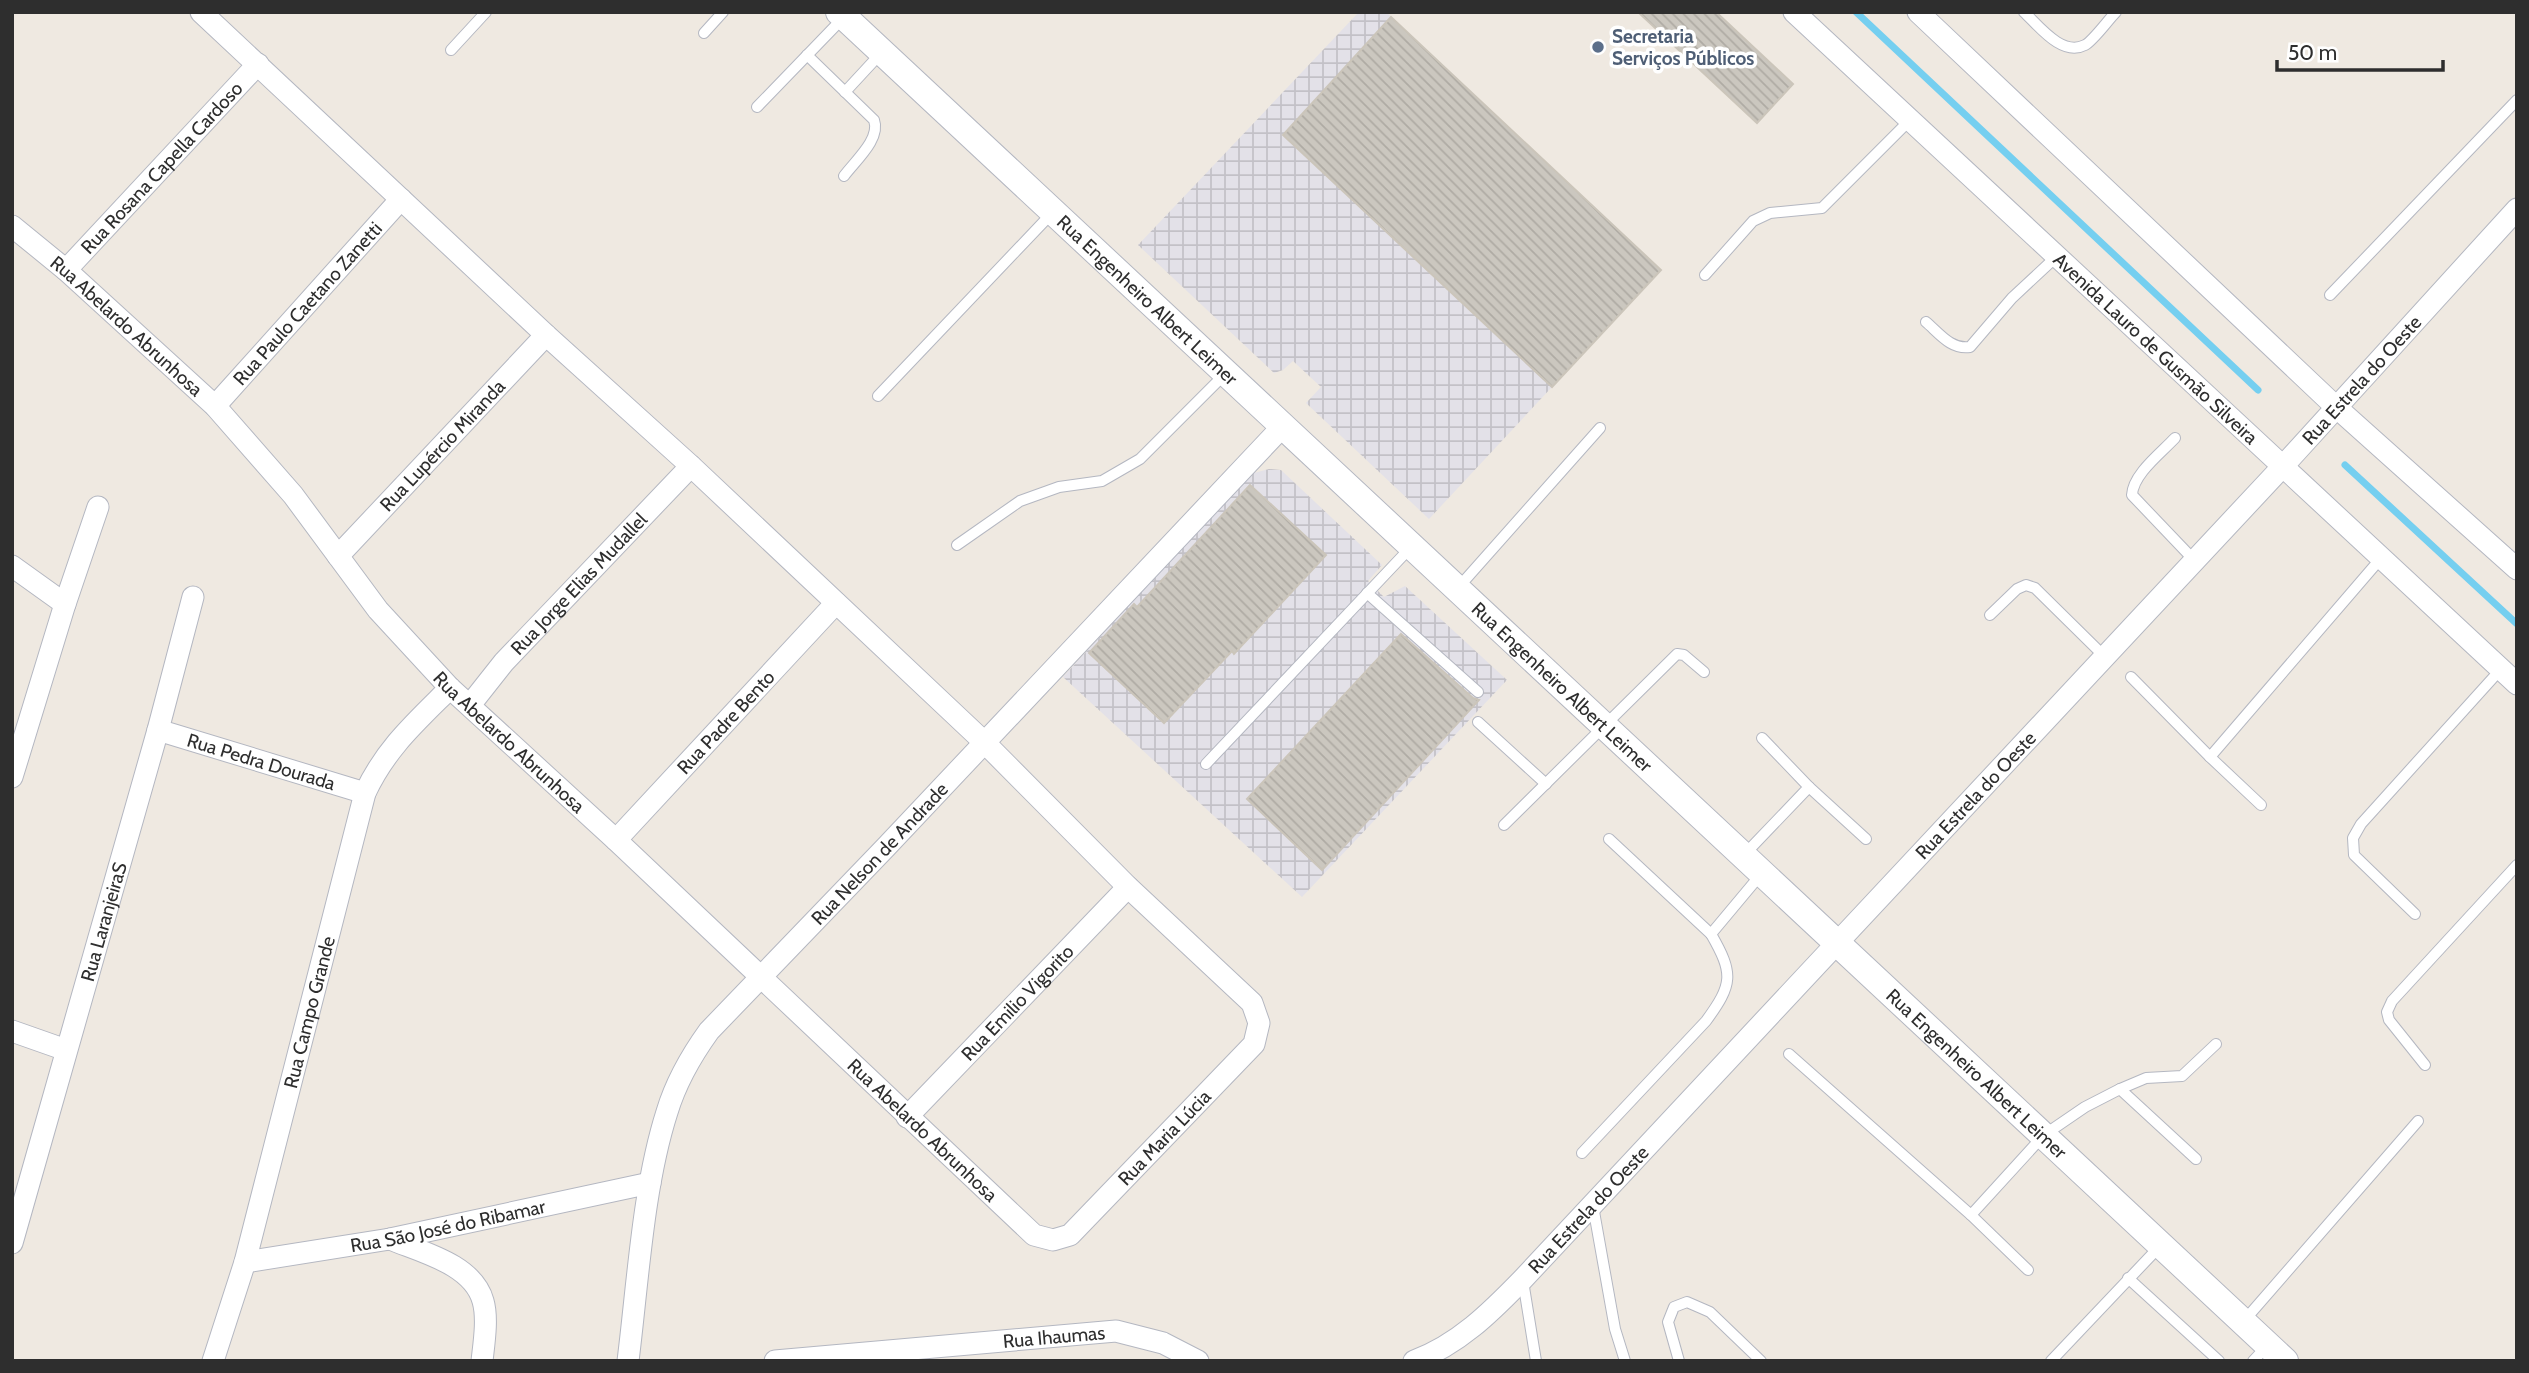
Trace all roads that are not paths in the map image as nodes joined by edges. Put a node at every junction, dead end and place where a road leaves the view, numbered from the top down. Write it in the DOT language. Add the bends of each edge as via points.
graph roads {
  1 [pos="201,12"];
  2 [pos="486,12"];
  3 [pos="723,12"];
  4 [pos="1794,12"];
  5 [pos="1917,12"];
  6 [pos="2024,12"];
  7 [pos="2116,12"];
  8 [pos="841,14"];
  9 [pos="704,33"];
  10 [pos="451,50"];
  11 [pos="882,52"];
  12 [pos="807,55"];
  13 [pos="258,64"];
  14 [pos="845,92"];
  15 [pos="2517,100"];
  16 [pos="757,107"];
  17 [pos="1910,120"];
  18 [pos="844,176"];
  19 [pos="401,200"];
  20 [pos="2517,209"];
  21 [pos="1053,212"];
  22 [pos="12,226"];
  23 [pos="2057,256"];
  24 [pos="66,270"];
  25 [pos="1705,275"];
  26 [pos="2330,295"];
  27 [pos="1926,321"];
  28 [pos="546,335"];
  29 [pos="1226,373"];
  30 [pos="878,396"];
  31 [pos="215,406"];
  32 [pos="2336,407"];
  33 [pos="1283,426"];
  34 [pos="1600,428"];
  35 [pos="2175,438"];
  36 [pos="2284,465"];
  37 [pos="691,466"];
  38 [pos="98,506"];
  39 [pos="957,545"];
  40 [pos="1412,546"];
  41 [pos="338,556"];
  42 [pos="2382,557"];
  43 [pos="2194,560"];
  44 [pos="12,566"];
  45 [pos="2517,569"];
  46 [pos="1457,589"];
  47 [pos="1367,593"];
  48 [pos="193,597"];
  49 [pos="836,603"];
  50 [pos="65,604"];
  51 [pos="1990,615"];
  52 [pos="2104,656"];
  53 [pos="1704,672"];
  54 [pos="2509,676"];
  55 [pos="2131,677"];
  56 [pos="450,688"];
  57 [pos="1478,692"];
  58 [pos="470,705"];
  59 [pos="1478,722"];
  60 [pos="1604,726"];
  61 [pos="158,730"];
  62 [pos="1762,738"];
  63 [pos="984,741"];
  64 [pos="2210,757"];
  65 [pos="1206,764"];
  66 [pos="12,777"];
  67 [pos="1546,783"];
  68 [pos="1809,787"];
  69 [pos="365,793"];
  70 [pos="2261,805"];
  71 [pos="1504,825"];
  72 [pos="1609,839"];
  73 [pos="1866,839"];
  74 [pos="616,840"];
  75 [pos="1753,864"];
  76 [pos="2517,864"];
  77 [pos="1128,887"];
  78 [pos="2414,914"];
  79 [pos="1711,934"];
  80 [pos="1837,943"];
  81 [pos="759,976"];
  82 [pos="12,1031"];
  83 [pos="2216,1044"];
  84 [pos="65,1050"];
  85 [pos="1789,1054"];
  86 [pos="2425,1065"];
  87 [pos="2120,1089"];
  88 [pos="907,1117"];
  89 [pos="2418,1121"];
  90 [pos="2044,1135"];
  91 [pos="1582,1153"];
  92 [pos="2196,1159"];
  93 [pos="650,1183"];
  94 [pos="1592,1204"];
  95 [pos="1971,1215"];
  96 [pos="1034,1235"];
  97 [pos="390,1239"];
  98 [pos="12,1244"];
  99 [pos="2161,1245"];
  100 [pos="245,1262"];
  101 [pos="2028,1270"];
  102 [pos="2128,1278"];
  103 [pos="1523,1279"];
  104 [pos="2243,1322"];
  105 [pos="2269,1356"];
  106 [pos="213,1361"];
  107 [pos="482,1361"];
  108 [pos="628,1361"];
  109 [pos="775,1361"];
  110 [pos="1198,1361"];
  111 [pos="1414,1361"];
  112 [pos="1536,1361"];
  113 [pos="1625,1361"];
  114 [pos="1679,1361"];
  115 [pos="1761,1361"];
  116 [pos="2051,1361"];
  117 [pos="2219,1361"];
  1 -- 13 [label="street"];
  2 -- 10 [label="lane"];
  3 -- 9 [label="lane"];
  4 -- 17 [label="street, Avenida Lauro de Gusmão Silveira"];
  5 -- 32 [label="street"];
  6 -- 7 [label="lane" via="2057,43 2071,47 2085,45"];
  8 -- 11 [label="street, Rua Engenheiro Albert Leimer"];
  8 -- 12 [label="lane"];
  11 -- 14 [label="lane"];
  11 -- 21 [label="street, Rua Engenheiro Albert Leimer"];
  12 -- 14 [label="lane"];
  12 -- 16 [label="lane"];
  13 -- 19 [label="street"];
  13 -- 24 [label="street, Rua Rosana Capella Cardoso"];
  14 -- 18 [label="lane" via="877,128"];
  15 -- 26 [label="lane"];
  17 -- 23 [label="street, Avenida Lauro de Gusmão Silveira"];
  17 -- 25 [label="lane" via="1822,208 1770,213 1753,221"];
  19 -- 28 [label="street"];
  19 -- 31 [label="street, Rua Paulo Caetano Zanetti"];
  20 -- 32 [label="street, Rua Estrela do Oeste"];
  21 -- 29 [label="street, Rua Engenheiro Albert Leimer"];
  21 -- 30 [label="lane"];
  22 -- 24 [label="street, Rua Abelardo Abrunhosa"];
  23 -- 27 [label="lane" via="2012,298 1970,347 1951,344"];
  23 -- 36 [label="street, Avenida Lauro de Gusmão Silveira"];
  24 -- 31 [label="street, Rua Abelardo Abrunhosa"];
  28 -- 37 [label="street"];
  28 -- 41 [label="street, Rua Lupércio Miranda"];
  29 -- 33 [label="street, Rua Engenheiro Albert Leimer"];
  29 -- 39 [label="lane" via="1140,459 1102,481 1059,487 1020,501"];
  31 -- 41 [label="street, Rua Abelardo Abrunhosa" via="293,495"];
  32 -- 36 [label="street, Rua Estrela do Oeste"];
  32 -- 45 [label="street"];
  33 -- 40 [label="street, Rua Engenheiro Albert Leimer"];
  33 -- 63 [label="street, Rua Nelson de Andrade"];
  34 -- 46 [label="lane"];
  35 -- 43 [label="lane" via="2137,479 2132,495"];
  36 -- 42 [label="street, Avenida Lauro de Gusmão Silveira"];
  36 -- 43 [label="street, Rua Estrela do Oeste"];
  37 -- 49 [label="street"];
  37 -- 58 [label="street, Rua Jorge Elias Mudallel" via="504,662"];
  38 -- 50 [label="street"];
  40 -- 46 [label="street, Rua Engenheiro Albert Leimer"];
  40 -- 47 [label="lane"];
  41 -- 56 [label="street, Rua Abelardo Abrunhosa" via="378,610"];
  42 -- 54 [label="street, Avenida Lauro de Gusmão Silveira"];
  42 -- 64 [label="lane"];
  43 -- 52 [label="street, Rua Estrela do Oeste"];
  44 -- 50 [label="street"];
  46 -- 60 [label="street, Rua Engenheiro Albert Leimer"];
  47 -- 57 [label="lane"];
  47 -- 65 [label="lane"];
  48 -- 61 [label="street, Rua LaranjeiraS"];
  49 -- 63 [label="street"];
  49 -- 74 [label="street, Rua Padre Bento"];
  50 -- 66 [label="street"];
  51 -- 52 [label="lane" via="2017,589 2035,588"];
  52 -- 80 [label="street, Rua Estrela do Oeste"];
  53 -- 60 [label="lane" via="1677,654"];
  54 -- 78 [label="lane" via="2361,824 2353,838 2354,855"];
  55 -- 64 [label="lane"];
  56 -- 58 [label="street, Rua Abelardo Abrunhosa"];
  56 -- 69 [label="street, Rua Campo Grande" via="384,757"];
  58 -- 74 [label="street, Rua Abelardo Abrunhosa"];
  59 -- 67 [label="lane"];
  60 -- 67 [label="lane"];
  60 -- 75 [label="street, Rua Engenheiro Albert Leimer"];
  61 -- 69 [label="street, Rua Pedra Dourada"];
  61 -- 84 [label="street, Rua LaranjeiraS"];
  62 -- 68 [label="lane"];
  63 -- 77 [label="street"];
  63 -- 81 [label="street, Rua Nelson de Andrade"];
  64 -- 70 [label="lane"];
  67 -- 71 [label="lane"];
  68 -- 73 [label="lane"];
  68 -- 75 [label="lane"];
  69 -- 100 [label="street, Rua Campo Grande"];
  72 -- 79 [label="lane"];
  74 -- 81 [label="street, Rua Abelardo Abrunhosa"];
  75 -- 79 [label="lane"];
  75 -- 80 [label="street, Rua Engenheiro Albert Leimer"];
  76 -- 86 [label="lane" via="2392,1001 2389,1020"];
  77 -- 88 [label="street, Rua Emilio Vigorito"];
  77 -- 96 [label="street, Rua Maria Lúcia" via="1252,1003 1259,1023 1254,1044 1070,1236 1053,1240"];
  79 -- 91 [label="lane" via="1727,961 1727,985 1720,1002"];
  80 -- 90 [label="street, Rua Engenheiro Albert Leimer"];
  80 -- 94 [label="street, Rua Estrela do Oeste"];
  81 -- 88 [label="street, Rua Abelardo Abrunhosa"];
  81 -- 93 [label="street, Rua Nelson de Andrade" via="709,1031 686,1065 667,1112"];
  82 -- 84 [label="street"];
  83 -- 87 [label="lane" via="2182,1076 2146,1079"];
  84 -- 98 [label="street, Rua LaranjeiraS"];
  85 -- 95 [label="lane"];
  87 -- 90 [label="lane"];
  87 -- 92 [label="lane"];
  88 -- 96 [label="street, Rua Abelardo Abrunhosa"];
  89 -- 104 [label="lane"];
  90 -- 95 [label="lane"];
  90 -- 99 [label="street, Rua Engenheiro Albert Leimer"];
  93 -- 97 [label="street, Rua São José do Ribamar"];
  93 -- 108 [label="street, Rua Nelson de Andrade"];
  94 -- 103 [label="street, Rua Estrela do Oeste"];
  94 -- 113 [label="lane"];
  95 -- 101 [label="lane"];
  97 -- 100 [label="street, Rua São José do Ribamar"];
  97 -- 107 [label="street" via="469,1277 483,1301"];
  99 -- 102 [label="lane"];
  99 -- 104 [label="street, Rua Engenheiro Albert Leimer"];
  100 -- 106 [label="street, Rua Campo Grande"];
  102 -- 116 [label="lane"];
  102 -- 117 [label="lane"];
  103 -- 111 [label="street, Rua Estrela do Oeste" via="1455,1340"];
  103 -- 112 [label="lane"];
  104 -- 105 [label="street, Rua Engenheiro Albert Leimer"];
  109 -- 110 [label="street, Rua Ihaumas" via="1100,1332 1127,1333 1163,1343"];
  114 -- 115 [label="lane" via="1668,1322 1674,1307 1687,1302 1710,1312"];
}
